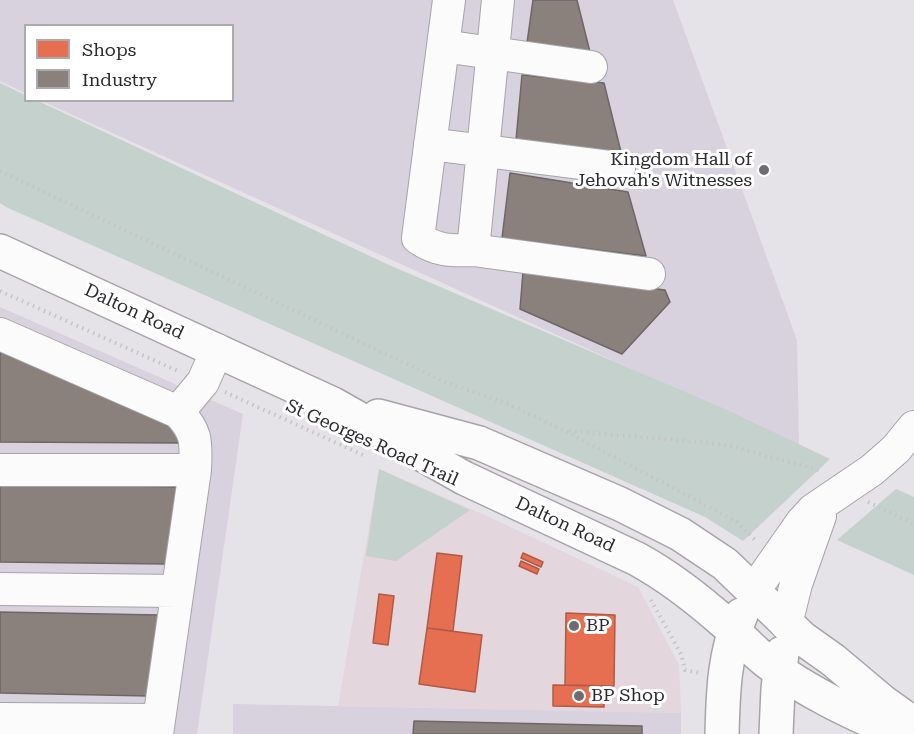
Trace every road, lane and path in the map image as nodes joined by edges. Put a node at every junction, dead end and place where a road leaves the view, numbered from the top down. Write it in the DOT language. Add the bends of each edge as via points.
graph roads {
  1 [pos="449,0"];
  2 [pos="498,0"];
  3 [pos="443,46"];
  4 [pos="493,53"];
  5 [pos="591,67"];
  6 [pos="430,144"];
  7 [pos="483,152"];
  8 [pos="619,168"];
  9 [pos="0,171"];
  10 [pos="473,250"];
  11 [pos="0,251"];
  12 [pos="649,274"];
  13 [pos="0,291"];
  14 [pos="0,334"];
  15 [pos="217,350"];
  16 [pos="203,382"];
  17 [pos="333,404"];
  18 [pos="178,412"];
  19 [pos="914,427"];
  20 [pos="565,431"];
  21 [pos="365,455"];
  22 [pos="0,470"];
  23 [pos="195,470"];
  24 [pos="827,483"];
  25 [pos="870,504"];
  26 [pos="914,524"];
  27 [pos="774,561"];
  28 [pos="0,589"];
  29 [pos="177,591"];
  30 [pos="753,592"];
  31 [pos="648,594"];
  32 [pos="786,624"];
  33 [pos="734,632"];
  34 [pos="685,670"];
  35 [pos="779,671"];
  36 [pos="0,719"];
  37 [pos="914,724"];
  38 [pos="158,727"];
  39 [pos="722,734"];
  40 [pos="776,734"];
  41 [pos="899,734"];
  1 -- 3 [label="street"];
  2 -- 4 [label="street"];
  3 -- 4 [label="street"];
  3 -- 6 [label="street"];
  4 -- 5 [label="street"];
  4 -- 7 [label="street"];
  6 -- 7 [label="street"];
  6 -- 10 [label="street" via="418,238 431,247"];
  7 -- 8 [label="street"];
  7 -- 10 [label="street"];
  9 -- 20 [label="path" via="445,382 508,404"];
  10 -- 12 [label="street"];
  11 -- 15 [label="main road, Dalton Road"];
  13 -- 16 [label="path, St Georges Road Trail"];
  14 -- 18 [label="street"];
  15 -- 16 [label="street"];
  15 -- 17 [label="main road, Dalton Road"];
  16 -- 18 [label="street"];
  16 -- 21 [label="path, St Georges Road Trail"];
  17 -- 30 [label="main road, Dalton Road" via="479,443 620,504 701,546"];
  17 -- 33 [label="main road, Dalton Road" via="464,478 652,567"];
  18 -- 23 [label="street" via="190,426 196,445"];
  19 -- 24 [label="street" via="896,449 859,480"];
  20 -- 24 [label="path" via="730,446"];
  20 -- 27 [label="path" via="737,522"];
  22 -- 23 [label="street"];
  23 -- 29 [label="street"];
  24 -- 27 [label="street"];
  24 -- 32 [label="street"];
  25 -- 26 [label="path"];
  27 -- 30 [label="street"];
  28 -- 29 [label="street"];
  29 -- 38 [label="street"];
  30 -- 32 [label="main road, Dalton Road"];
  30 -- 33 [label="main road"];
  31 -- 34 [label="path" via="681,654"];
  32 -- 35 [label="main road"];
  32 -- 37 [label="main road, Dalton Road"];
  33 -- 35 [label="main road, Dalton Road"];
  33 -- 39 [label="main road" via="725,672"];
  35 -- 40 [label="main road"];
  35 -- 41 [label="main road, Dalton Road" via="860,717"];
  36 -- 38 [label="street"];
}
